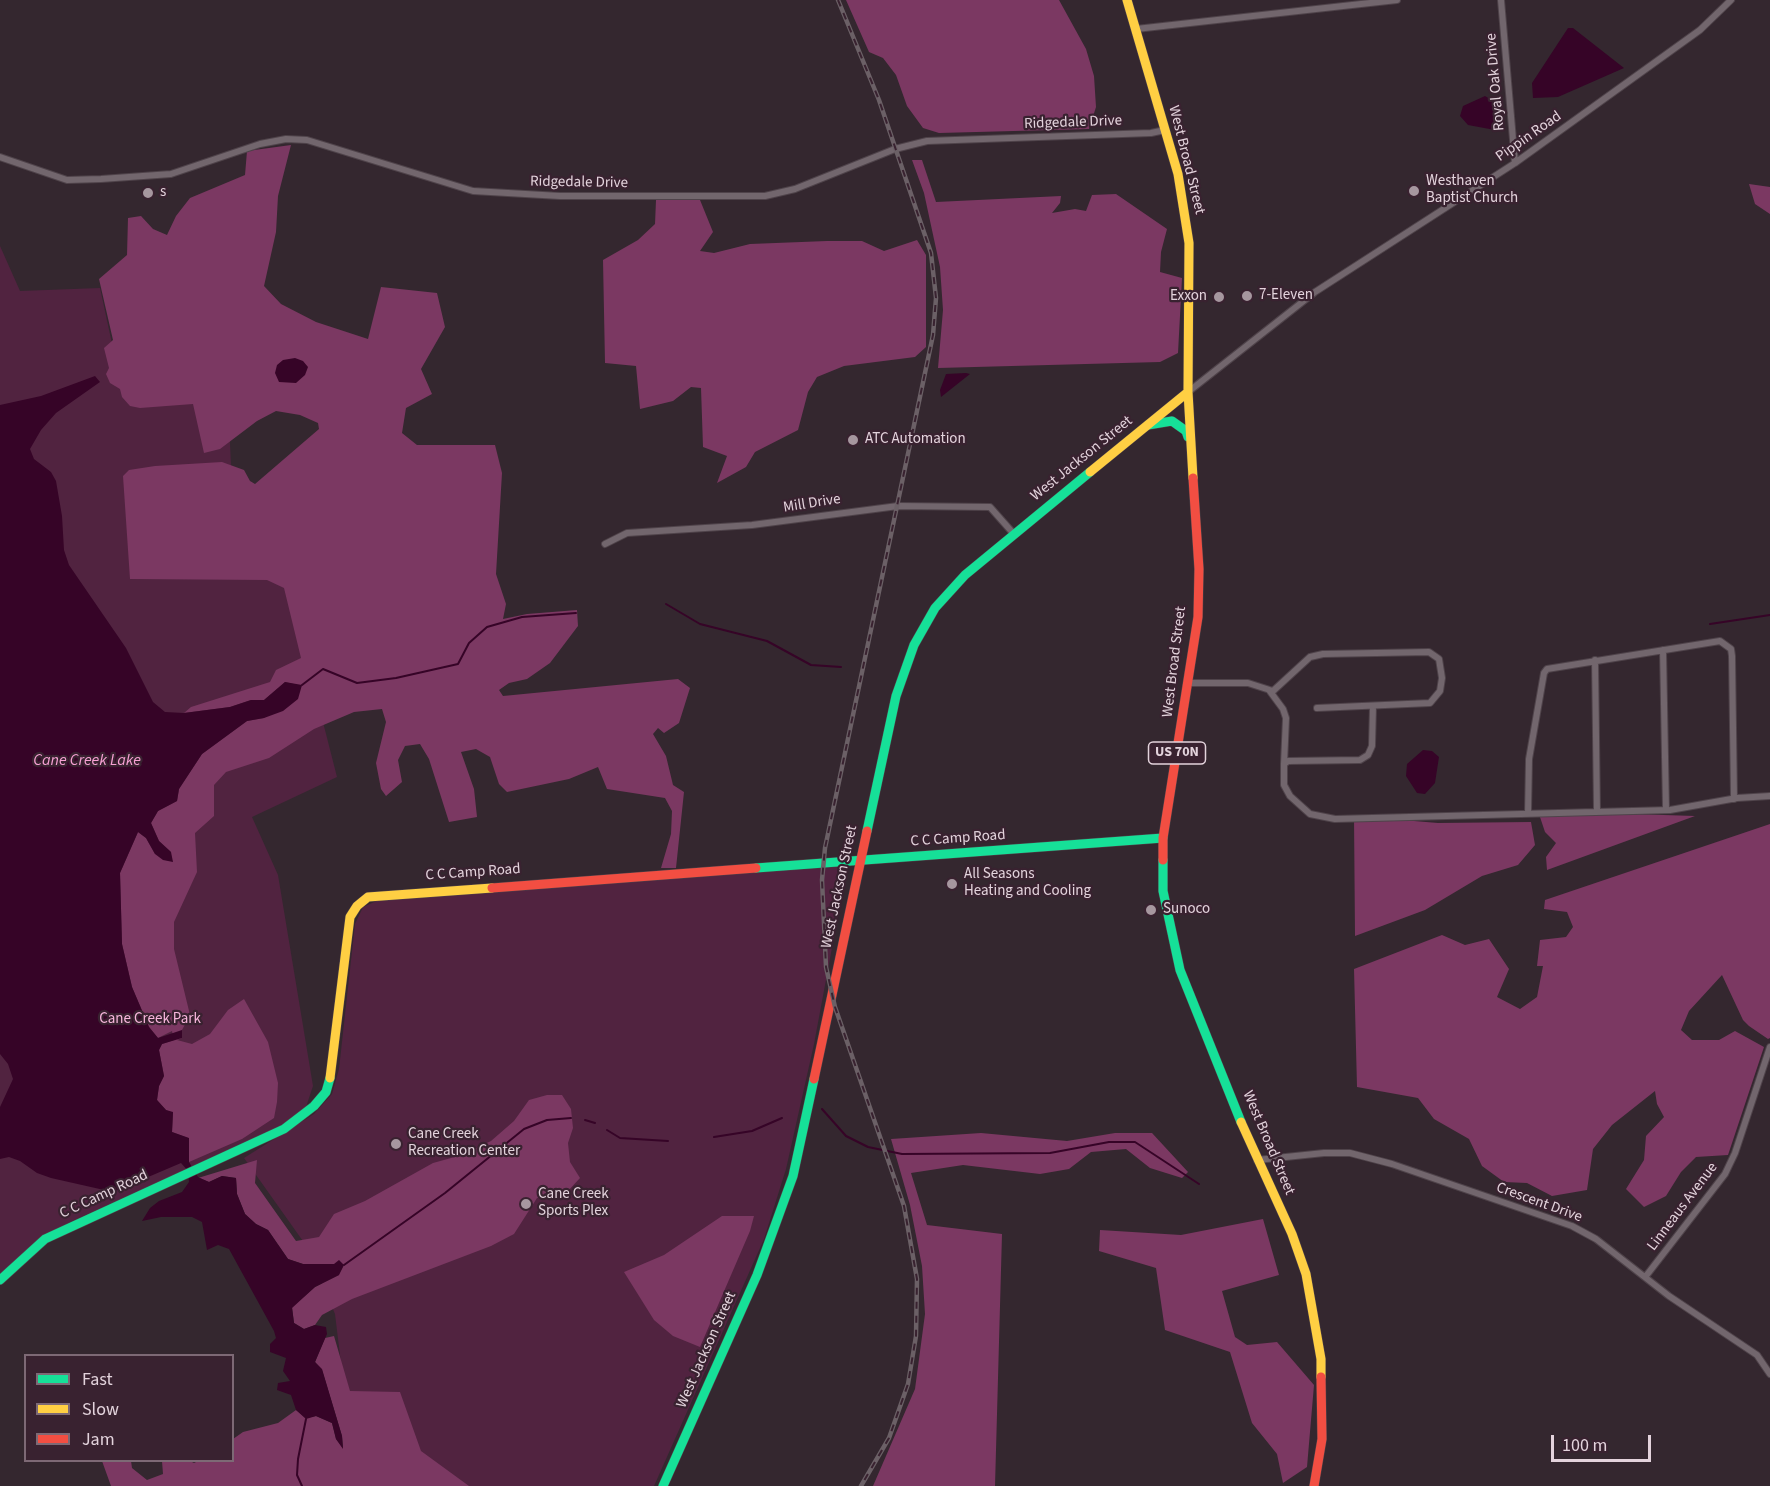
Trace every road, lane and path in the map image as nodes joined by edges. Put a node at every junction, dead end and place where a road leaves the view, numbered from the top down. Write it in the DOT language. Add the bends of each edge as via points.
graph roads {
  1 [pos="1127,0"];
  2 [pos="1397,0"];
  3 [pos="1501,0"];
  4 [pos="1731,0"];
  5 [pos="1136,29"];
  6 [pos="1165,130"];
  7 [pos="0,157"];
  8 [pos="1515,163"];
  9 [pos="1188,392"];
  10 [pos="1148,425"];
  11 [pos="1191,445"];
  12 [pos="1013,533"];
  13 [pos="605,544"];
  14 [pos="1663,650"];
  15 [pos="1595,660"];
  16 [pos="1189,683"];
  17 [pos="1269,690"];
  18 [pos="1373,706"];
  19 [pos="1317,708"];
  20 [pos="1284,764"];
  21 [pos="1770,796"];
  22 [pos="1734,799"];
  23 [pos="1666,810"];
  24 [pos="1597,812"];
  25 [pos="1528,814"];
  26 [pos="1163,838"];
  27 [pos="862,861"];
  28 [pos="1770,1047"];
  29 [pos="1257,1160"];
  30 [pos="1646,1276"];
  31 [pos="0,1280"];
  32 [pos="1770,1374"];
  33 [pos="663,1486"];
  34 [pos="1314,1486"];
  1 -- 5 [label="street, West Broad Street / US 70N"];
  2 -- 5 [label="street"];
  3 -- 8 [label="street, Royal Oak Drive"];
  4 -- 8 [label="street, Pippin Road" via="1700,30"];
  5 -- 6 [label="street, West Broad Street / US 70N"];
  6 -- 7 [label="street, Ridgedale Drive" via="920,142 795,189 765,196 560,196 472,191 307,140 260,144 171,174 101,179 67,180"];
  6 -- 9 [label="street, West Broad Street / US 70N" via="1178,174 1189,243"];
  8 -- 9 [label="street, Pippin Road" via="1331,280"];
  9 -- 10 [label="street, West Jackson Street"];
  9 -- 11 [label="street, West Broad Street / US 70N"];
  10 -- 11 [label="street" via="1172,421 1185,430"];
  10 -- 12 [label="street, West Jackson Street"];
  11 -- 16 [label="street, West Broad Street / US 70N" via="1199,569 1198,617"];
  12 -- 13 [label="street, Mill Drive" via="990,507 898,506 752,525 627,533"];
  12 -- 27 [label="street, West Jackson Street" via="935,608 914,645 896,696"];
  14 -- 15 [label="street"];
  14 -- 22 [label="street" via="1720,641 1731,649"];
  14 -- 23 [label="street"];
  15 -- 24 [label="street"];
  15 -- 25 [label="street" via="1550,667 1544,673 1529,759"];
  16 -- 17 [label="street" via="1248,683"];
  16 -- 26 [label="street, West Broad Street / US 70N"];
  17 -- 18 [label="street" via="1277,689 1310,657 1323,654 1429,652 1439,659 1442,678 1436,698 1422,704"];
  17 -- 20 [label="street" via="1286,718"];
  18 -- 19 [label="street"];
  18 -- 20 [label="street" via="1372,746 1360,760"];
  20 -- 25 [label="street" via="1284,785 1290,796 1301,808 1319,817"];
  21 -- 22 [label="street"];
  22 -- 23 [label="street"];
  23 -- 24 [label="street"];
  24 -- 25 [label="street"];
  26 -- 27 [label="street, C C Camp Road"];
  26 -- 29 [label="street, West Broad Street / US 70N" via="1163,891 1180,970"];
  27 -- 31 [label="street, C C Camp Road" via="368,897 350,917 333,1070 326,1092 314,1106 284,1129 45,1239"];
  27 -- 33 [label="street, West Jackson Street" via="793,1176 757,1275"];
  28 -- 30 [label="street, Linneaus Avenue" via="1725,1174"];
  29 -- 30 [label="street, Crescent Drive" via="1350,1153 1392,1164 1572,1226"];
  29 -- 34 [label="street, West Broad Street / US 70N" via="1292,1234 1316,1318 1323,1399 1322,1439"];
  30 -- 32 [label="street, Crescent Drive" via="1757,1355"];
}
